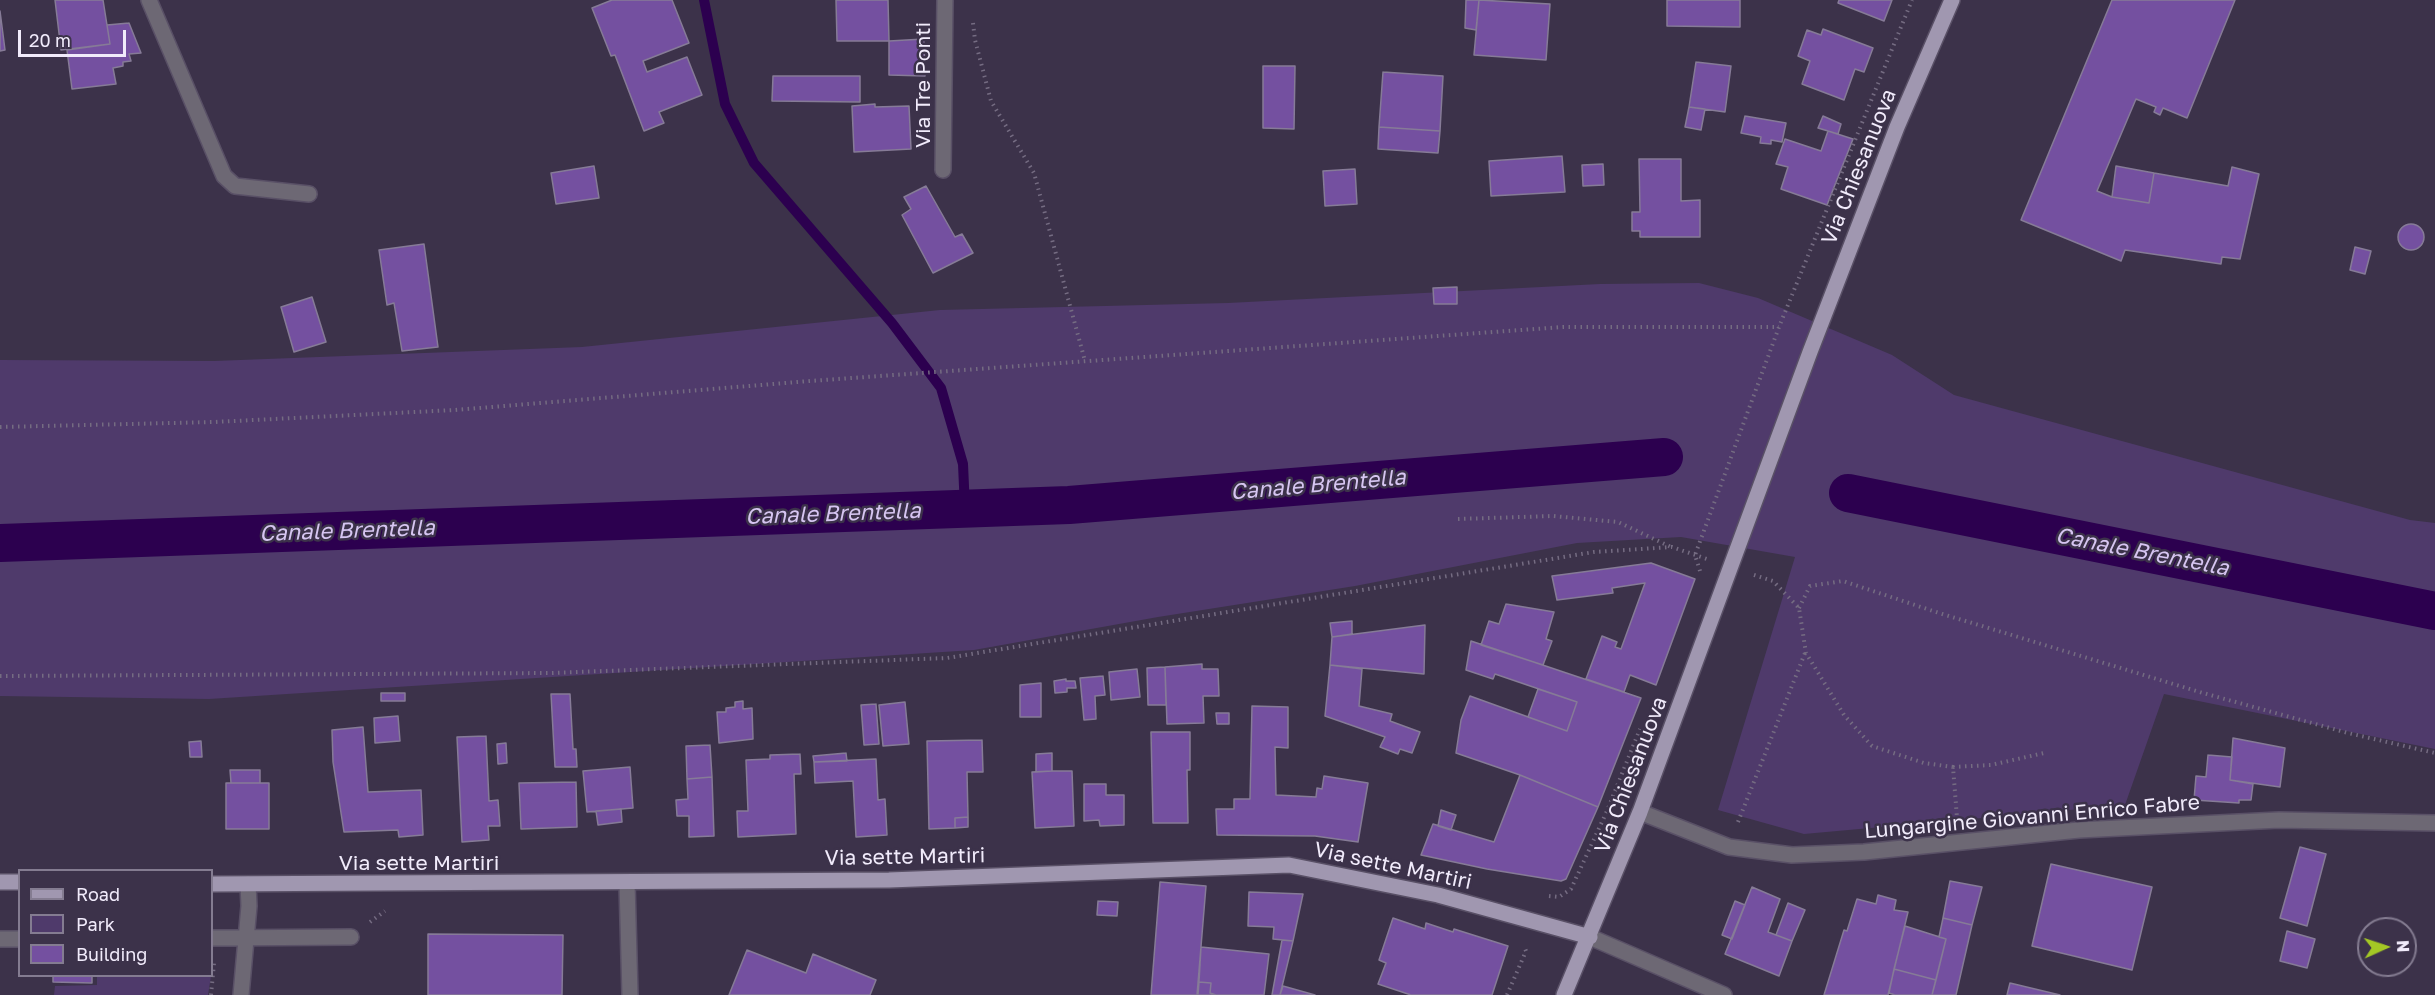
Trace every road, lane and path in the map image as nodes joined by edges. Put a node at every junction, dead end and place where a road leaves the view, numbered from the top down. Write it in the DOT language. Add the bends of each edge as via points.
graph roads {
  1 [pos="148,0"];
  2 [pos="945,0"];
  3 [pos="1912,0"];
  4 [pos="1952,0"];
  5 [pos="973,20"];
  6 [pos="943,170"];
  7 [pos="309,194"];
  8 [pos="1779,327"];
  9 [pos="1085,361"];
  10 [pos="0,427"];
  11 [pos="1458,519"];
  12 [pos="1672,547"];
  13 [pos="1695,555"];
  14 [pos="1701,577"];
  15 [pos="1773,581"];
  16 [pos="1798,609"];
  17 [pos="1806,653"];
  18 [pos="0,676"];
  19 [pos="2044,753"];
  20 [pos="2435,753"];
  21 [pos="1953,767"];
  22 [pos="1607,811"];
  23 [pos="1640,812"];
  24 [pos="2435,823"];
  25 [pos="1958,841"];
  26 [pos="1729,847"];
  27 [pos="0,882"];
  28 [pos="18,882"];
  29 [pos="627,883"];
  30 [pos="213,884"];
  31 [pos="248,884"];
  32 [pos="389,884"];
  33 [pos="1539,896"];
  34 [pos="351,937"];
  35 [pos="1590,937"];
  36 [pos="213,938"];
  37 [pos="246,938"];
  38 [pos="0,939"];
  39 [pos="18,939"];
  40 [pos="1522,939"];
  41 [pos="215,957"];
  42 [pos="213,976"];
  43 [pos="213,977"];
  44 [pos="211,995"];
  45 [pos="241,995"];
  46 [pos="630,995"];
  47 [pos="1507,995"];
  48 [pos="1564,995"];
  49 [pos="1724,995"];
  1 -- 7 [label="street" via="224,176 235,186"];
  2 -- 6 [label="street, Via Tre Ponti"];
  3 -- 8 [label="path"];
  4 -- 23 [label="main road, Via Chiesanuova" via="1897,127 1810,352"];
  5 -- 9 [label="path" via="991,101 1034,174"];
  8 -- 9 [label="path" via="1563,327"];
  8 -- 13 [label="path"];
  9 -- 10 [label="path" via="455,410"];
  11 -- 12 [label="path" via="1553,516 1618,522"];
  12 -- 13 [label="path"];
  12 -- 18 [label="path" via="1548,559 947,658 551,673"];
  13 -- 14 [label="path"];
  15 -- 16 [label="path"];
  16 -- 17 [label="path"];
  16 -- 20 [label="path" via="1810,586 1842,581 2203,693"];
  17 -- 21 [label="path" via="1844,715 1872,746 1924,764"];
  17 -- 26 [label="path"];
  19 -- 21 [label="path" via="1991,765"];
  21 -- 25 [label="path"];
  22 -- 33 [label="path" via="1571,889 1559,897"];
  23 -- 26 [label="street, Lungargine Giovanni Enrico Fabre"];
  23 -- 35 [label="main road, Via Chiesanuova"];
  24 -- 25 [label="street, Lungargine Giovanni Enrico Fabre" via="2279,820 2079,830"];
  25 -- 26 [label="street, Lungargine Giovanni Enrico Fabre" via="1864,852 1792,855"];
  27 -- 28 [label="main road"];
  29 -- 32 [label="main road, Via sette Martiri"];
  29 -- 35 [label="main road, Via sette Martiri" via="889,880 1289,865 1438,895"];
  29 -- 46 [label="street"];
  30 -- 31 [label="main road, Via sette Martiri"];
  31 -- 32 [label="main road, Via sette Martiri"];
  31 -- 37 [label="street"];
  32 -- 34 [label="path" via="388,909"];
  34 -- 37 [label="street"];
  35 -- 48 [label="main road, Via Chiesanuova"];
  35 -- 49 [label="street"];
  36 -- 37 [label="street"];
  37 -- 45 [label="street"];
  38 -- 39 [label="street"];
  40 -- 47 [label="path" via="1526,951"];
  41 -- 42 [label="path"];
  43 -- 44 [label="path"];
}
